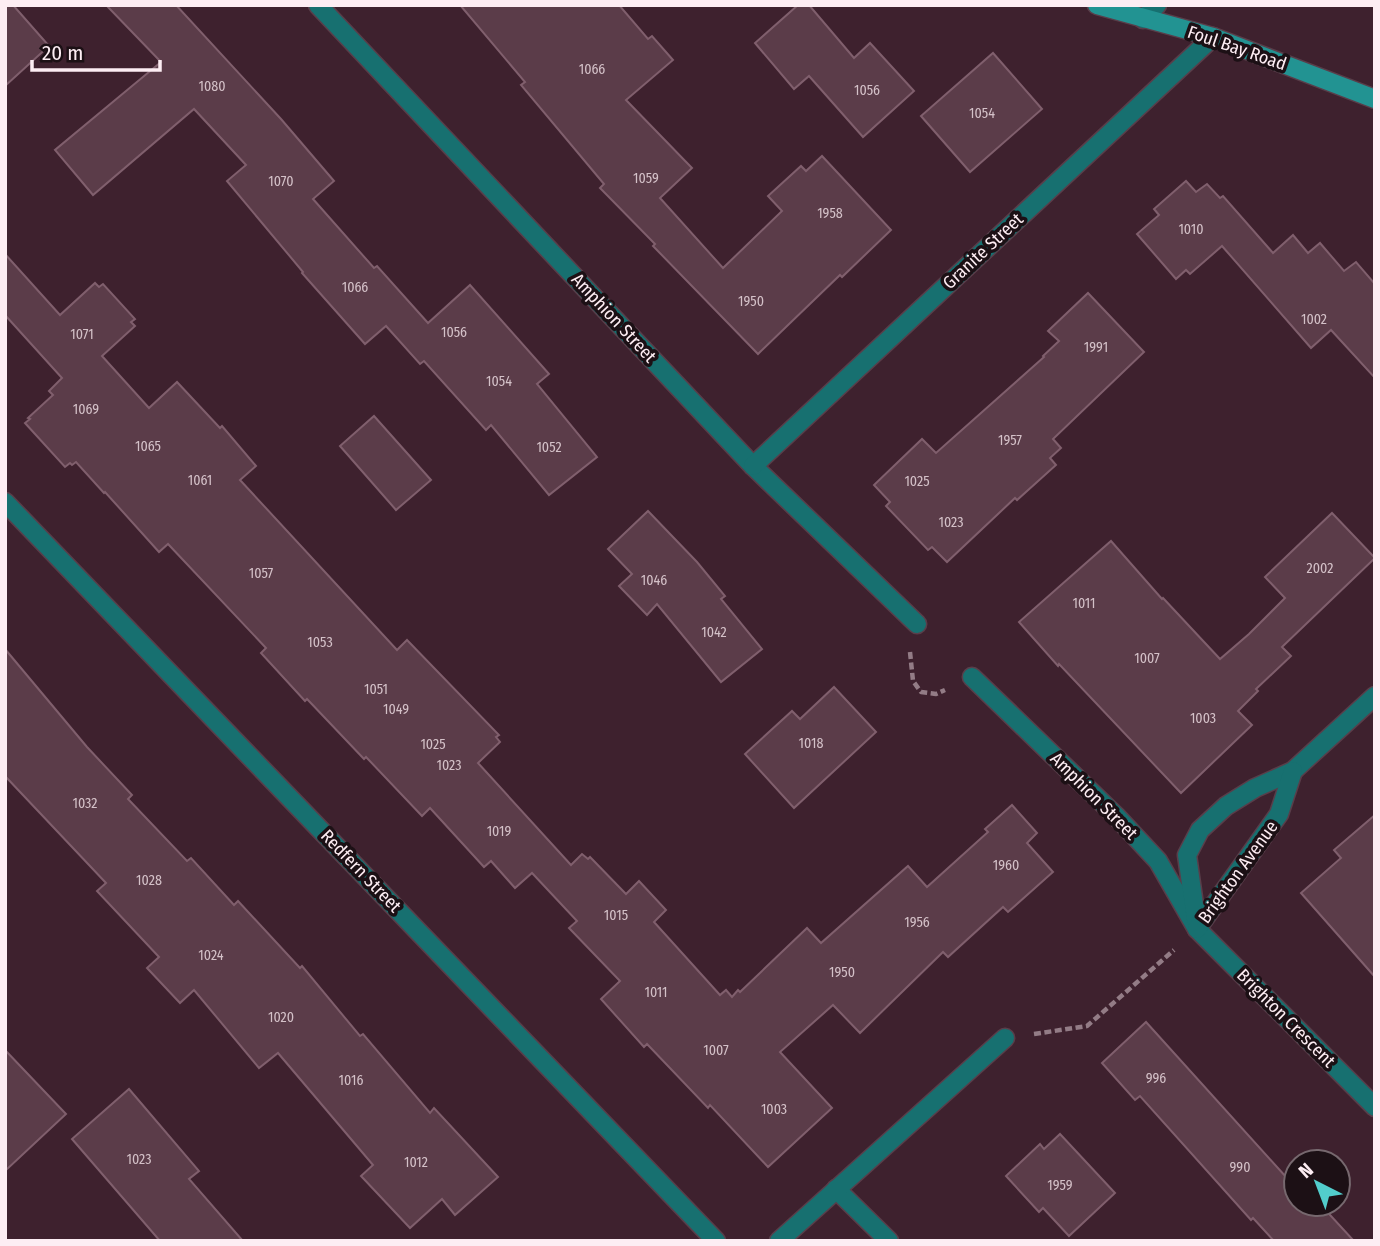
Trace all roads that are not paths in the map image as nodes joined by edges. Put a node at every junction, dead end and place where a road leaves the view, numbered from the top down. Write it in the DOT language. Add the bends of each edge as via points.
graph roads {
  1 [pos="318,5"];
  2 [pos="1097,5"];
  3 [pos="1157,5"];
  4 [pos="1143,19"];
  5 [pos="1213,37"];
  6 [pos="1375,99"];
  7 [pos="753,466"];
  8 [pos="5,502"];
  9 [pos="917,624"];
  10 [pos="972,677"];
  11 [pos="1375,696"];
  12 [pos="1293,771"];
  13 [pos="1197,929"];
  14 [pos="1005,1038"];
  15 [pos="1375,1107"];
  16 [pos="836,1189"];
  17 [pos="716,1241"];
  18 [pos="779,1241"];
  19 [pos="889,1241"];
  1 -- 7 [label="street, Amphion Street"];
  2 -- 4 [label="street, Foul Bay Road"];
  3 -- 4 [label="street"];
  4 -- 5 [label="street, Foul Bay Road"];
  5 -- 6 [label="street, Foul Bay Road"];
  5 -- 7 [label="street, Granite Street"];
  7 -- 9 [label="street, Amphion Street"];
  8 -- 17 [label="street, Redfern Street"];
  10 -- 13 [label="street, Amphion Street" via="1158,861"];
  11 -- 12 [label="street, Brighton Avenue"];
  12 -- 13 [label="street, Brighton Avenue" via="1279,814"];
  12 -- 13 [label="street, Brighton Avenue" via="1226,806 1200,830 1187,855"];
  13 -- 15 [label="street, Brighton Crescent"];
  14 -- 16 [label="street"];
  16 -- 18 [label="street"];
  16 -- 19 [label="street"];
}
